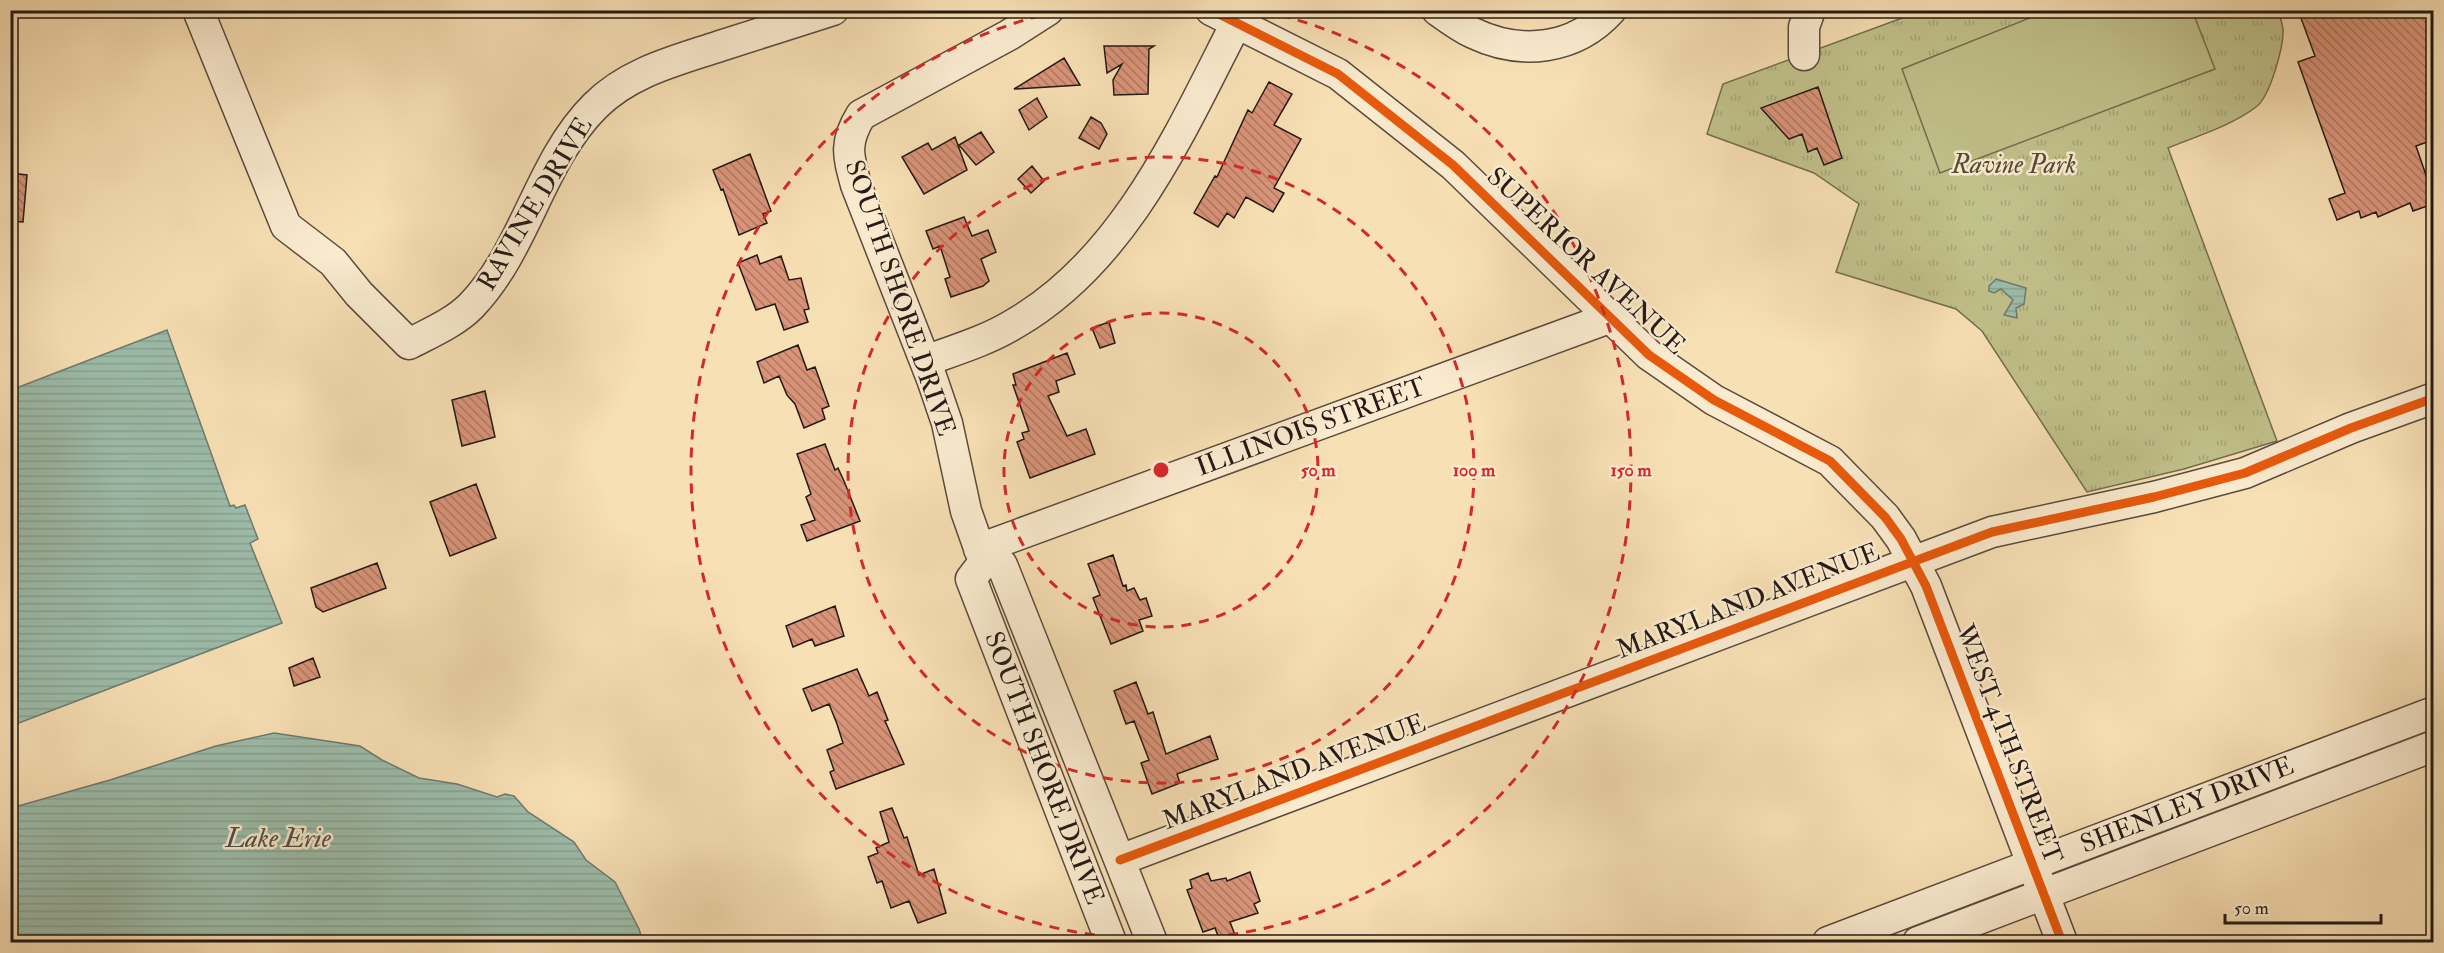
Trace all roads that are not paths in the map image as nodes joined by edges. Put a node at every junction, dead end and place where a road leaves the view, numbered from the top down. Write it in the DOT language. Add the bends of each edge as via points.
graph roads {
  1 [pos="198,10"];
  2 [pos="833,10"];
  3 [pos="1048,10"];
  4 [pos="1437,10"];
  5 [pos="1611,10"];
  6 [pos="1810,10"];
  7 [pos="1230,15"];
  8 [pos="1804,55"];
  9 [pos="1609,318"];
  10 [pos="925,361"];
  11 [pos="2433,398"];
  12 [pos="981,556"];
  13 [pos="1914,561"];
  14 [pos="2423,716"];
  15 [pos="2429,748"];
  16 [pos="1120,860"];
  17 [pos="2032,864"];
  18 [pos="2044,894"];
  19 [pos="1111,942"];
  20 [pos="1152,942"];
  21 [pos="1828,942"];
  22 [pos="1918,942"];
  23 [pos="2062,942"];
  1 -- 2 [label="street, RAVINE DRIVE" via="286,226 333,262 409,344 471,306 503,264 562,149 594,106 615,89 662,64"];
  3 -- 10 [label="street, SOUTH SHORE DRIVE" via="999,41 861,115 850,138 848,155 856,185"];
  4 -- 5 [label="street" via="1473,33 1499,41 1543,45 1560,44 1580,36"];
  6 -- 8 [label="street" via="1804,27"];
  7 -- 9 [label="street, SUPERIOR AVENUE" via="1338,75 1386,110 1454,165"];
  7 -- 10 [label="street" via="1169,151 1106,244 1061,289 1016,323 989,338"];
  9 -- 12 [label="street, ILLINOIS STREET"];
  9 -- 13 [label="street, SUPERIOR AVENUE" via="1649,355 1714,400 1830,461 1885,517"];
  10 -- 12 [label="street, SOUTH SHORE DRIVE" via="947,423 957,477"];
  11 -- 13 [label="street, MARYLAND AVENUE" via="2245,473 2154,497 2018,525"];
  12 -- 16 [label="street, SOUTH SHORE DRIVE" via="1002,565"];
  12 -- 19 [label="street, SOUTH SHORE DRIVE" via="971,579"];
  13 -- 16 [label="street, MARYLAND AVENUE"];
  13 -- 17 [label="street, WEST 4TH STREET"];
  14 -- 15 [label="street, SHENLEY DRIVE"];
  14 -- 17 [label="street, SHENLEY DRIVE"];
  15 -- 18 [label="street, SHENLEY DRIVE"];
  16 -- 20 [label="street, SOUTH SHORE DRIVE"];
  17 -- 18 [label="street, WEST 4TH STREET"];
  17 -- 21 [label="street, SHENLEY DRIVE"];
  18 -- 22 [label="street, SHENLEY DRIVE"];
  18 -- 23 [label="street, WEST 4TH STREET"];
}
